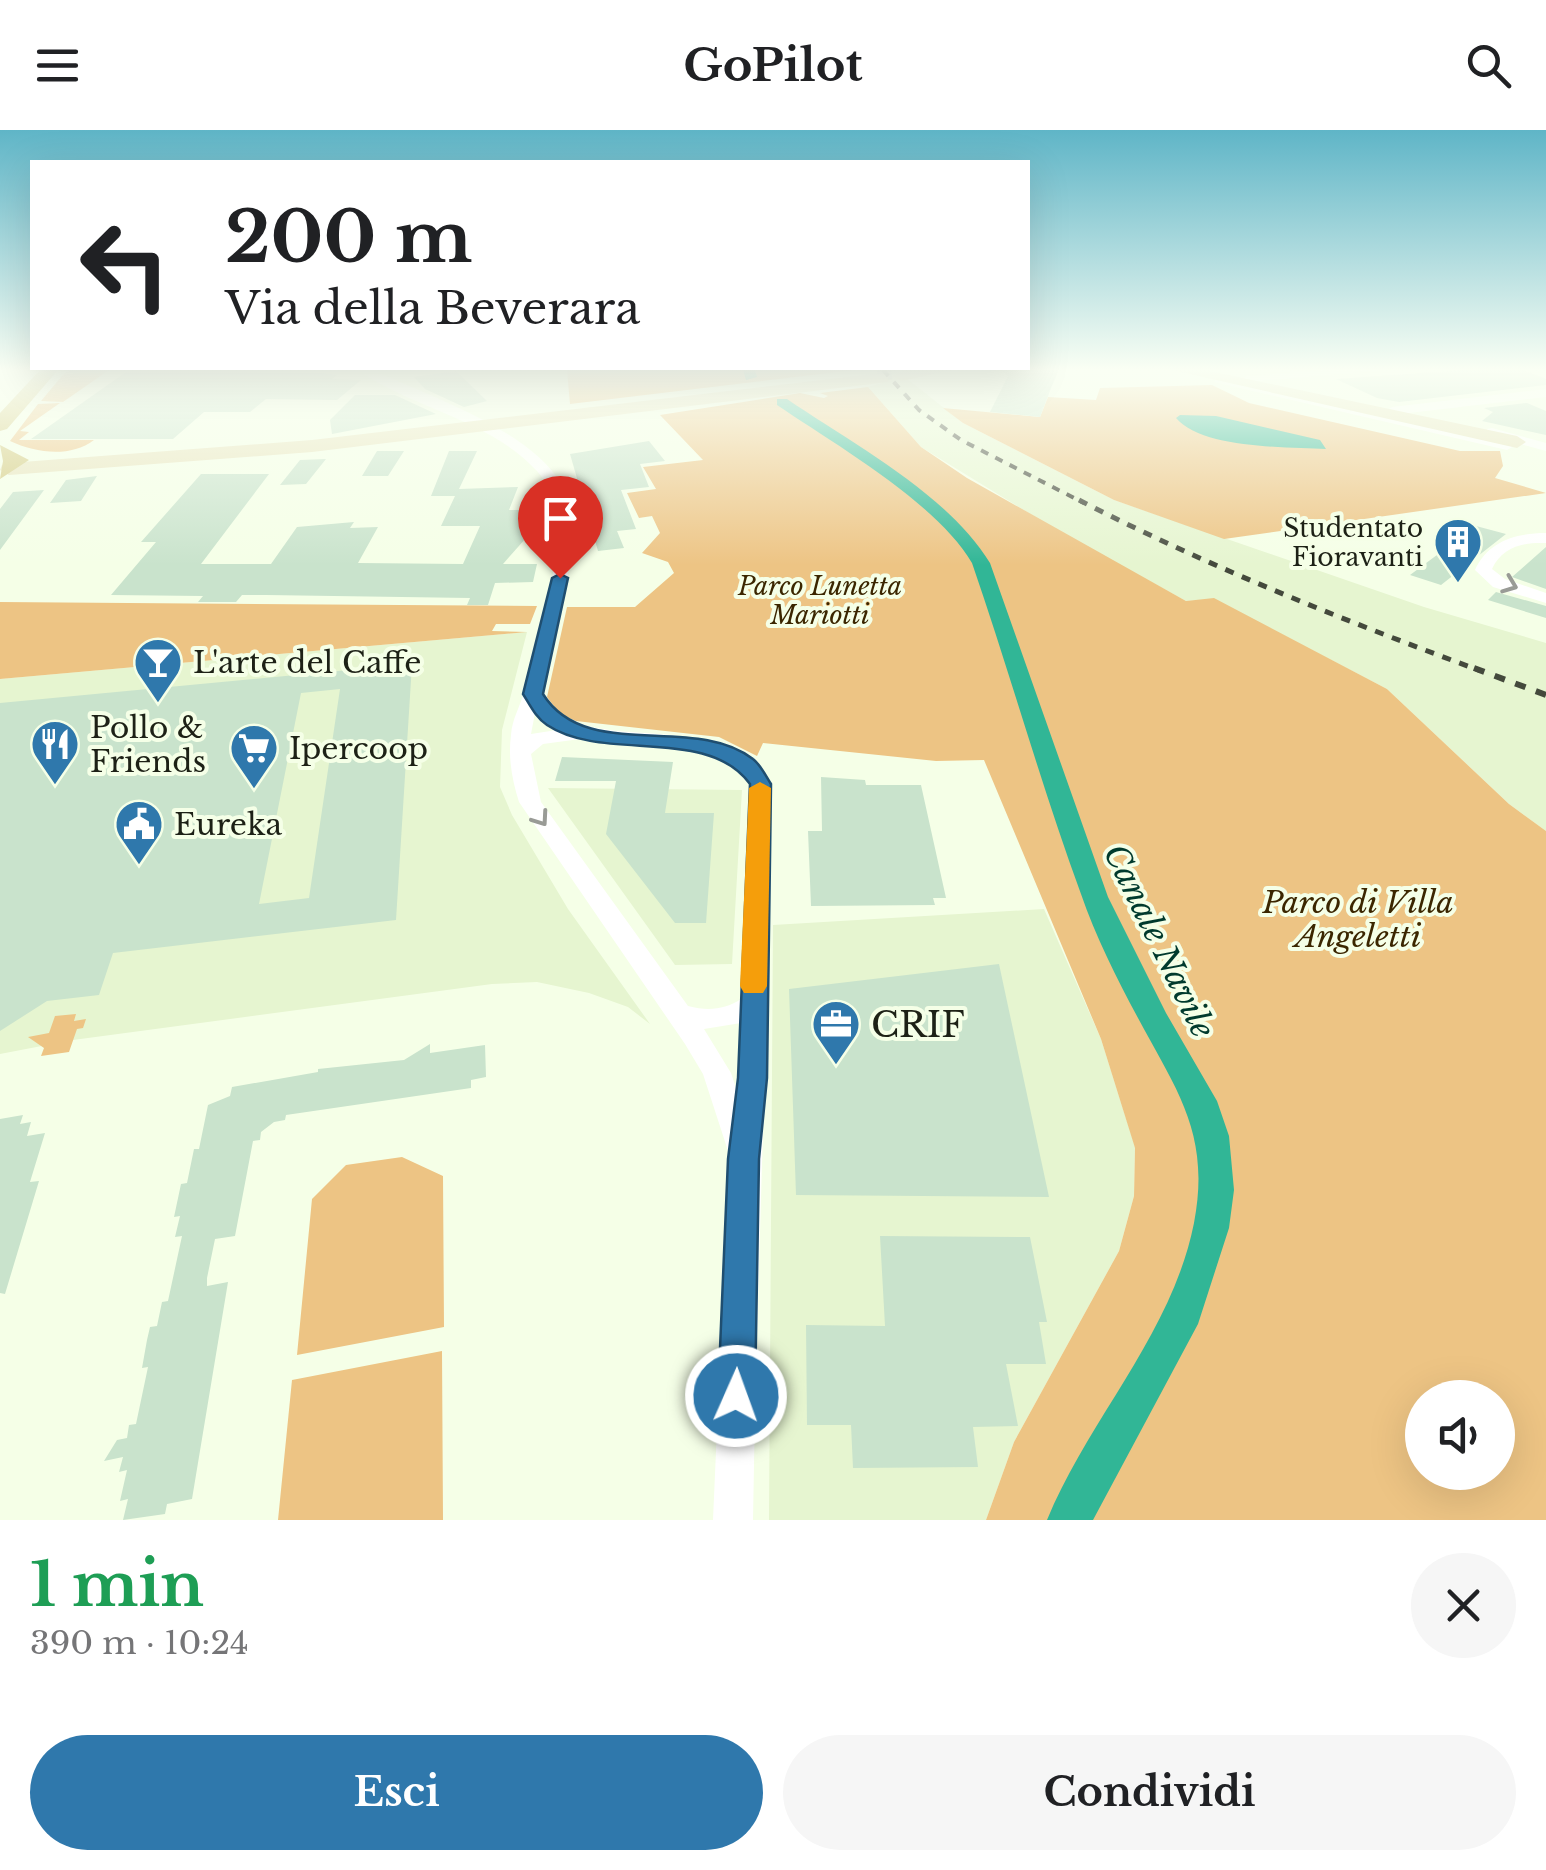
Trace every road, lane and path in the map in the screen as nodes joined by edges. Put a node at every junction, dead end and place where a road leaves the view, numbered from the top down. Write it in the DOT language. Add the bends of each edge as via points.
graph roads {
  1 [pos="392,435"];
  2 [pos="491,435"];
  3 [pos="1462,435"];
  4 [pos="1486,435"];
  5 [pos="1490,435"];
  6 [pos="1516,442"];
  7 [pos="4,447"];
  8 [pos="1546,449"];
  9 [pos="1546,538"];
  10 [pos="1546,598"];
  11 [pos="533,694"];
  12 [pos="582,733"];
  13 [pos="520,753"];
  14 [pos="752,1004"];
  15 [pos="678,1014"];
  16 [pos="744,1159"];
  17 [pos="733,1520"];
  1 -- 7 [label="main road" via="286,449"];
  2 -- 11 [label="street" via="539,466 558,497 560,578"];
  3 -- 8 [label="street"];
  4 -- 6 [label="main road"];
  5 -- 8 [label="street"];
  9 -- 10 [label="street, one-way" via="1508,543 1483,570 1499,583"];
  11 -- 12 [label="street" via="554,721"];
  11 -- 13 [label="street"];
  12 -- 13 [label="street" via="537,739"];
  12 -- 14 [label="street" via="718,750 756,774"];
  13 -- 15 [label="street, one-way" via="530,802"];
  14 -- 15 [label="street" via="719,1020"];
  14 -- 16 [label="street"];
  15 -- 16 [label="street" via="717,1073"];
  16 -- 17 [label="street"];
}
